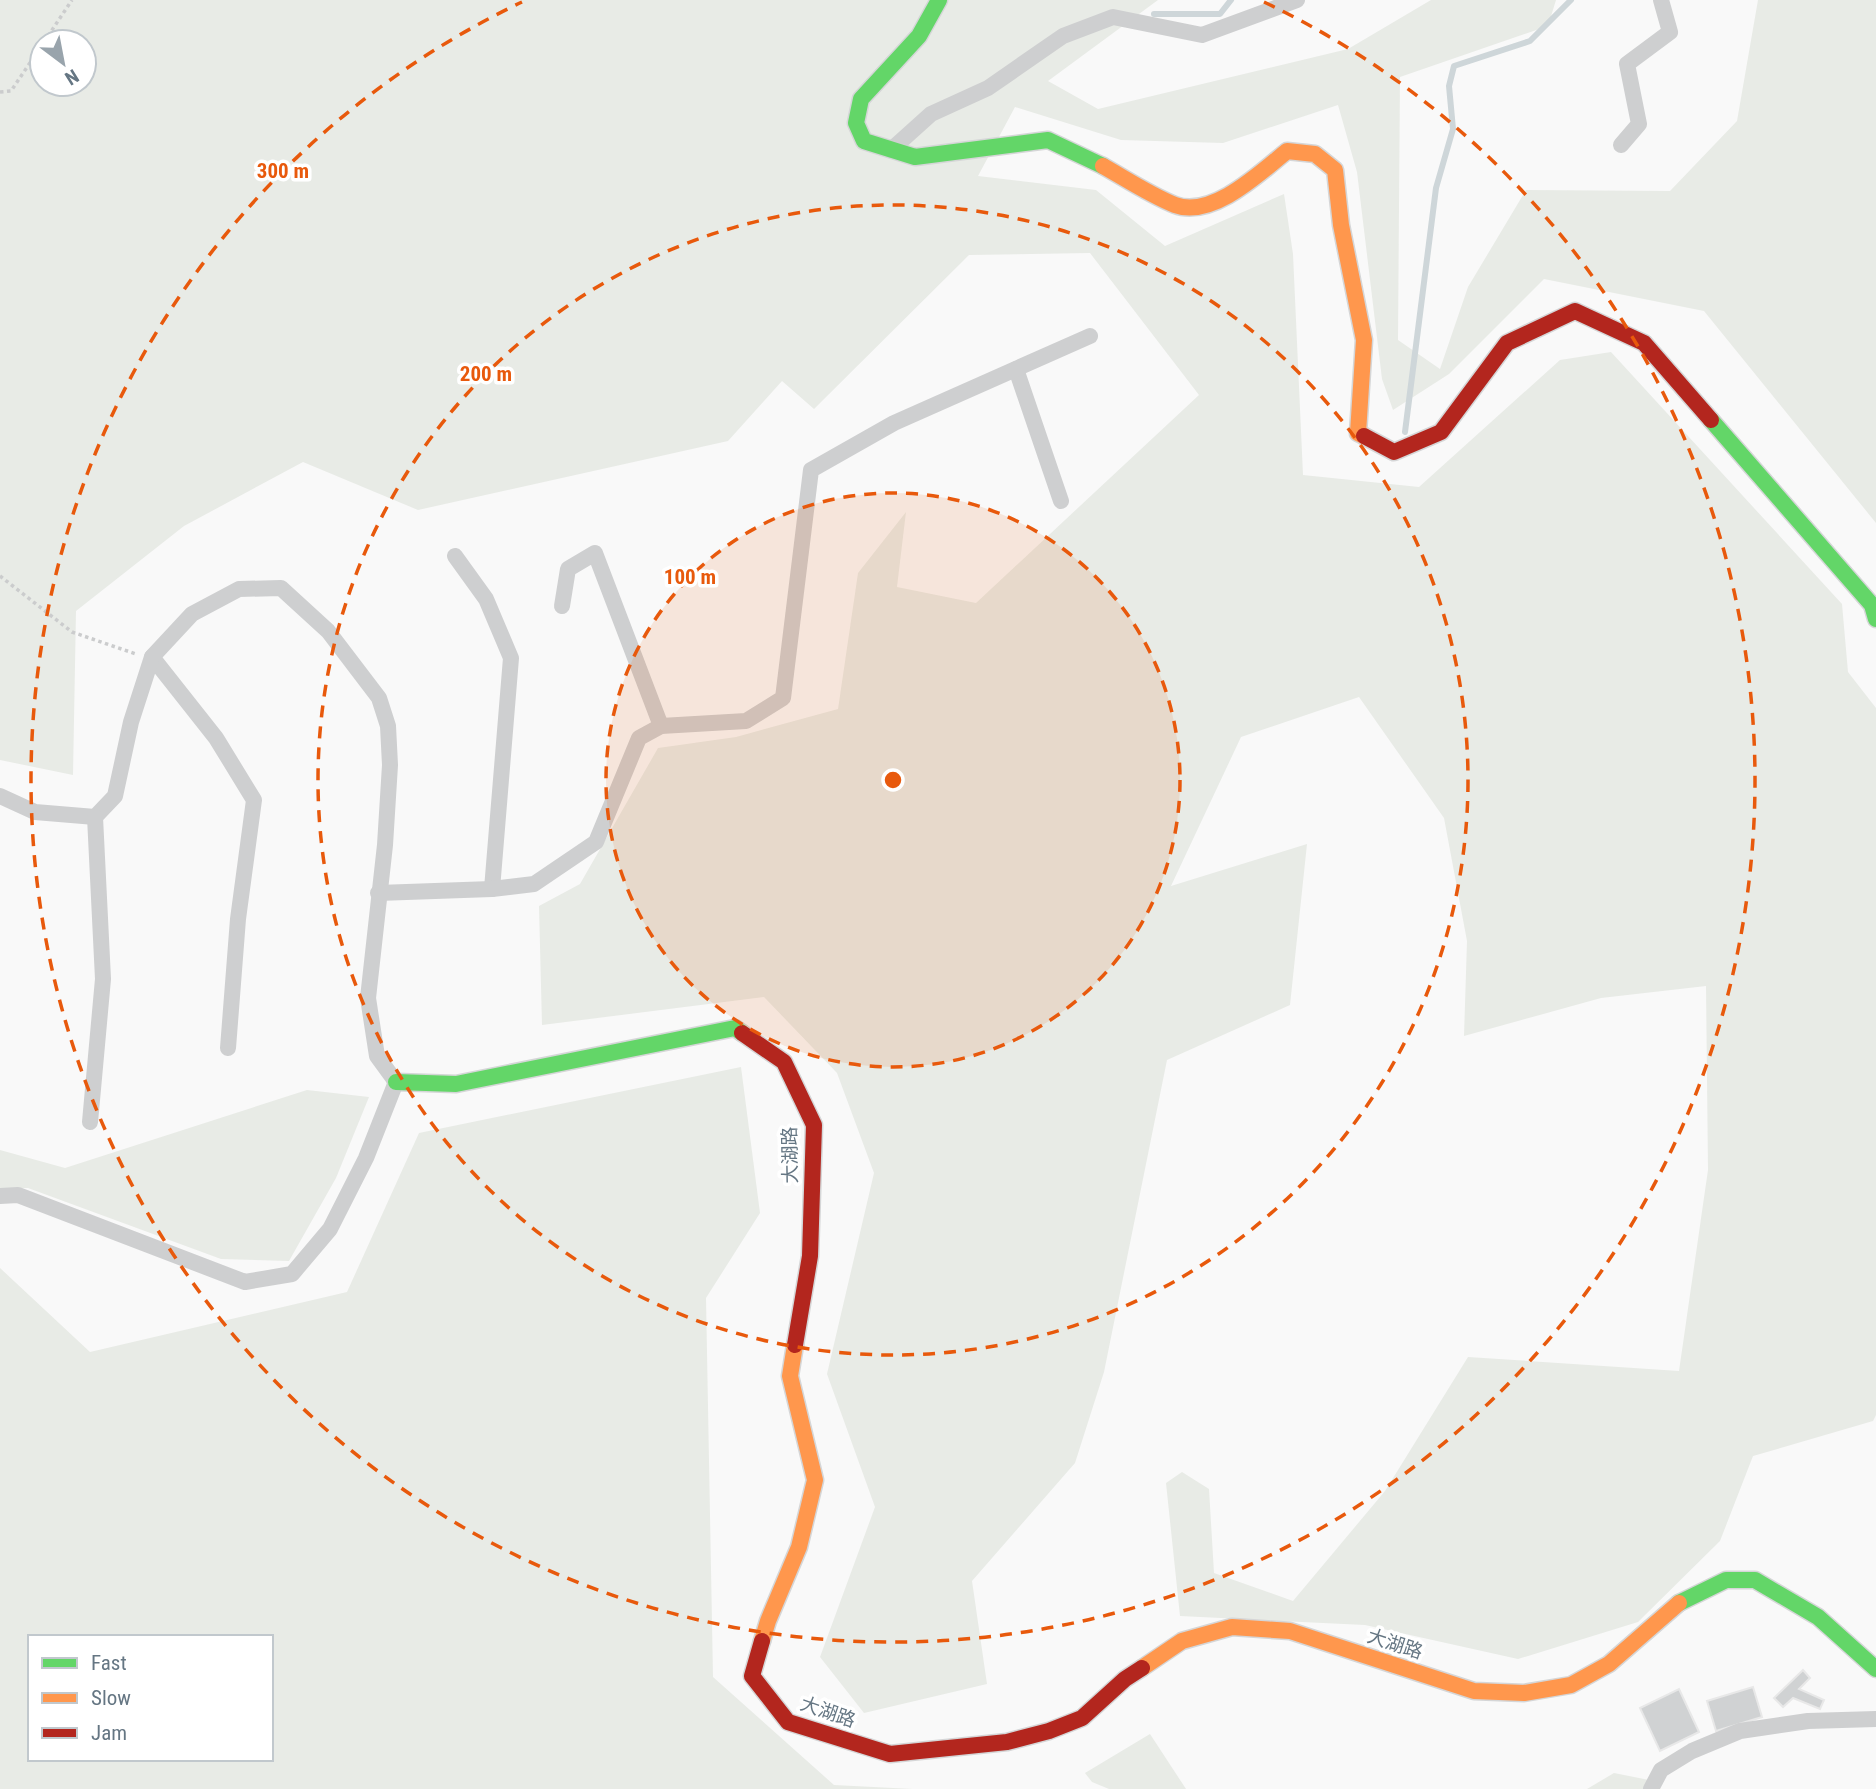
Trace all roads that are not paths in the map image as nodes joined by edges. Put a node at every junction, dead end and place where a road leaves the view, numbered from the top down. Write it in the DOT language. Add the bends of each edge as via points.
graph roads {
  1 [pos="939,0"];
  2 [pos="1297,0"];
  3 [pos="1661,0"];
  4 [pos="1621,145"];
  5 [pos="891,150"];
  6 [pos="1090,336"];
  7 [pos="1016,369"];
  8 [pos="1061,501"];
  9 [pos="455,556"];
  10 [pos="562,606"];
  11 [pos="1876,619"];
  12 [pos="150,657"];
  13 [pos="661,726"];
  14 [pos="0,796"];
  15 [pos="95,817"];
  16 [pos="492,889"];
  17 [pos="379,893"];
  18 [pos="228,1048"];
  19 [pos="396,1082"];
  20 [pos="90,1122"];
  21 [pos="0,1196"];
  22 [pos="1876,1669"];
  23 [pos="1876,1719"];
  24 [pos="1651,1789"];
  1 -- 5 [label="street" via="919,36 861,99 856,123 864,141"];
  2 -- 5 [label="street" via="1202,35 1112,17 1063,36 988,88 931,114"];
  3 -- 4 [label="street" via="1670,32 1628,64 1639,124"];
  5 -- 11 [label="street" via="915,157 1048,140 1177,206 1205,206 1240,189 1286,151 1315,154 1335,170 1364,340 1358,433 1394,452 1441,432 1507,343 1575,311 1644,343 1872,605"];
  6 -- 7 [label="street"];
  7 -- 8 [label="street"];
  7 -- 13 [label="street" via="894,423 811,470 783,698 746,721"];
  9 -- 16 [label="street" via="486,599 511,658"];
  10 -- 13 [label="street" via="568,569 595,552"];
  12 -- 15 [label="street" via="115,796"];
  12 -- 17 [label="street" via="192,614 239,589 281,588 328,631 379,698 388,726 389,778"];
  12 -- 18 [label="street" via="215,738 254,800 238,919"];
  13 -- 16 [label="street" via="639,738 596,842 534,884"];
  14 -- 15 [label="street" via="35,812"];
  15 -- 20 [label="street" via="103,979"];
  16 -- 17 [label="street"];
  17 -- 19 [label="street" via="368,998 377,1056"];
  19 -- 21 [label="street" via="366,1158 330,1230 292,1275 245,1282 19,1195"];
  19 -- 22 [label="street, 大湖路" via="456,1084 734,1028 784,1062 814,1125 810,1256 790,1376 815,1480 799,1547 768,1621 752,1676 788,1722 890,1754 1007,1742 1082,1718 1125,1679 1182,1641 1232,1627 1290,1631 1474,1691 1524,1693 1571,1685 1609,1664 1677,1604 1726,1580 1755,1580 1776,1592 1818,1617"];
  23 -- 24 [label="street" via="1808,1721 1740,1731 1661,1770"];
}
